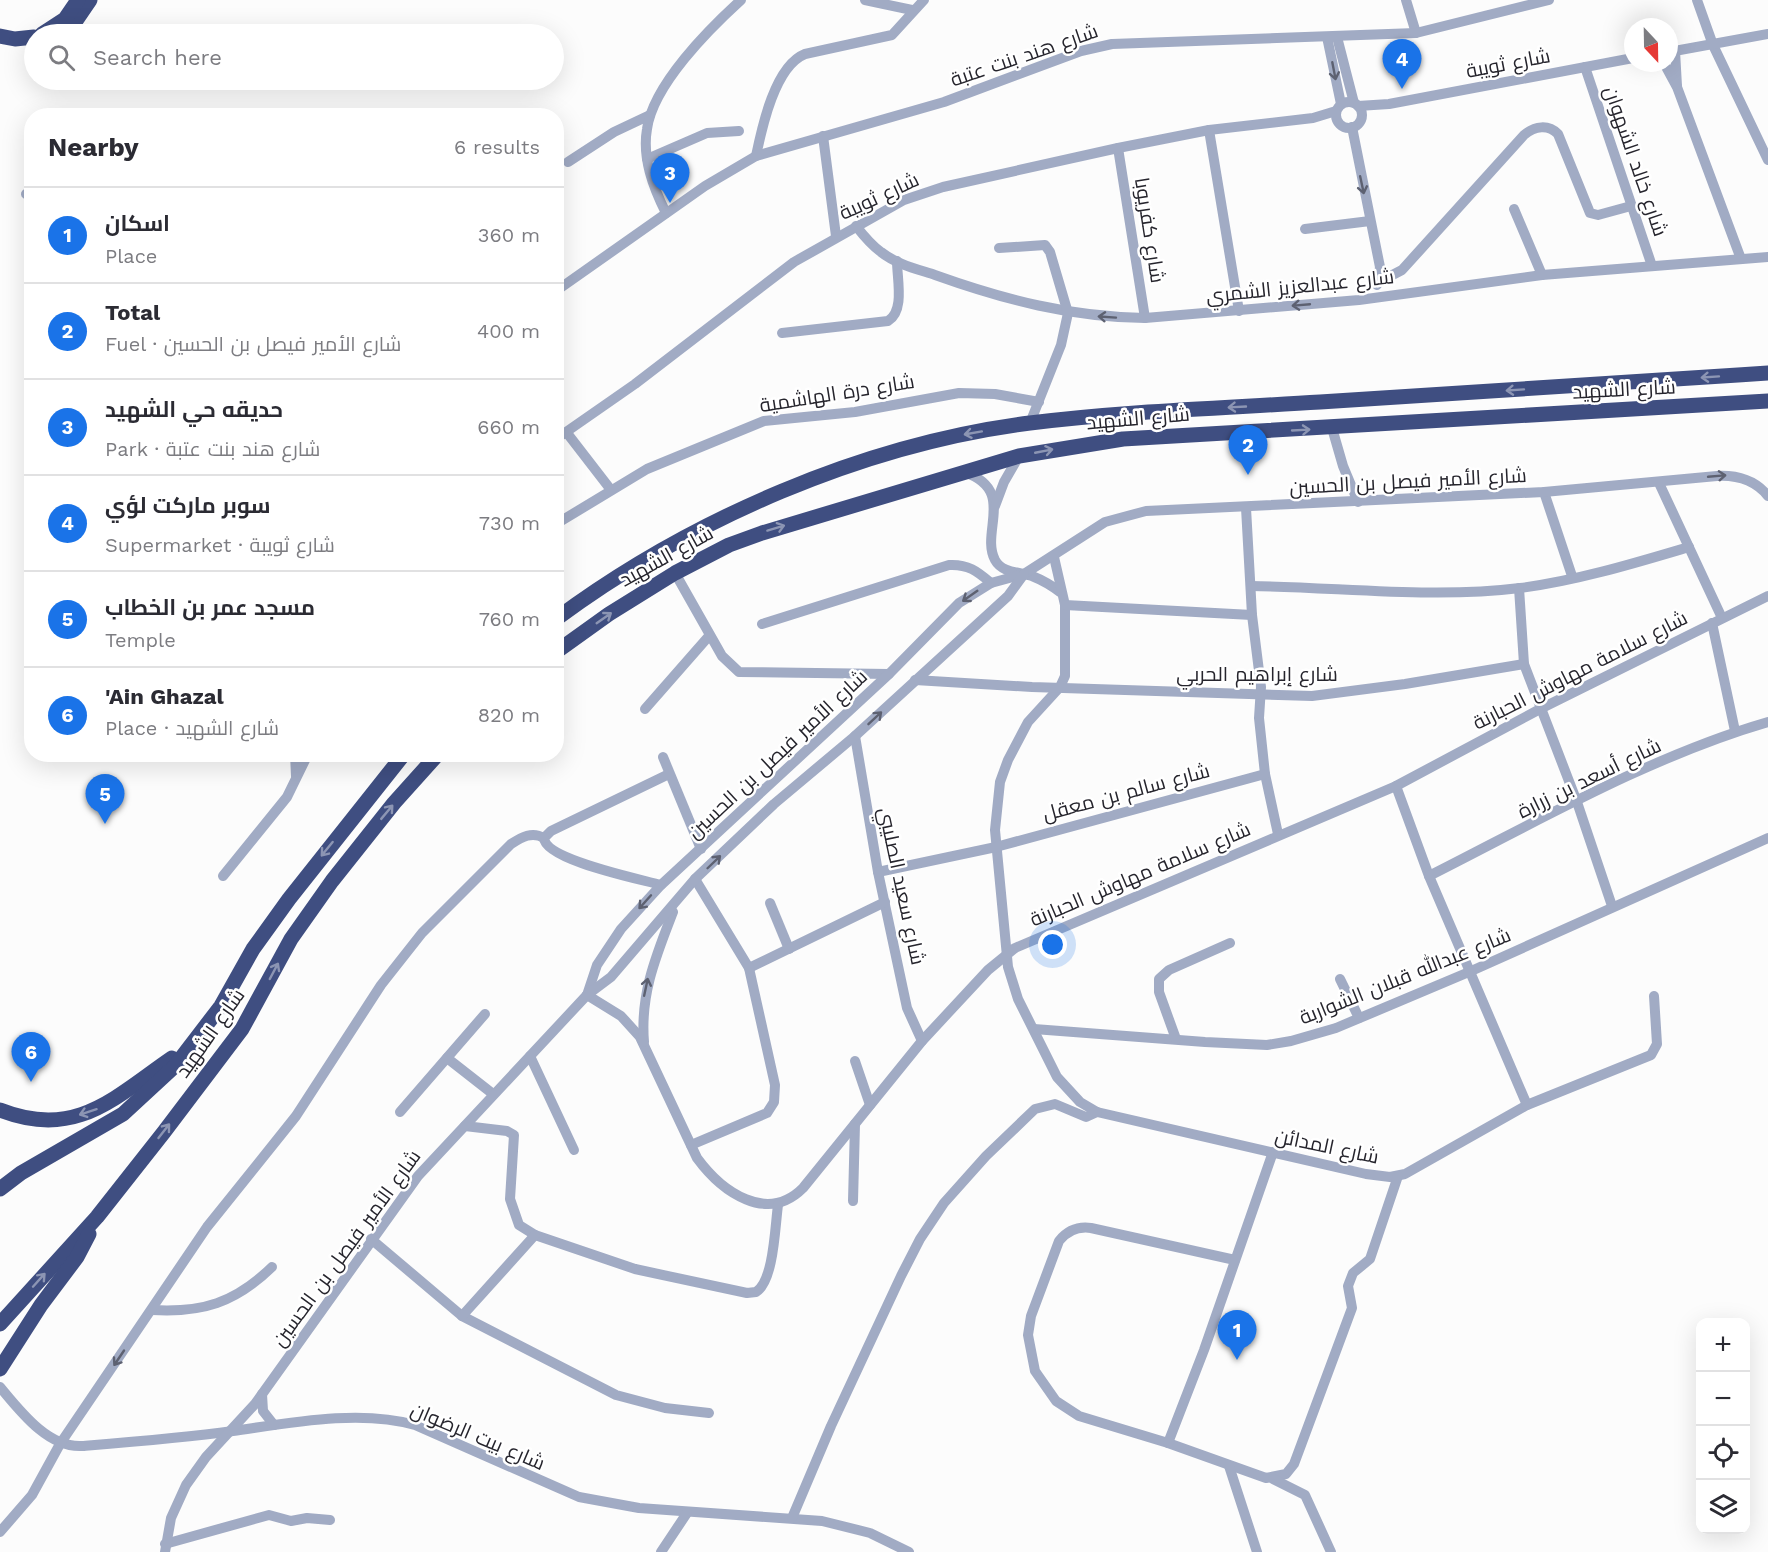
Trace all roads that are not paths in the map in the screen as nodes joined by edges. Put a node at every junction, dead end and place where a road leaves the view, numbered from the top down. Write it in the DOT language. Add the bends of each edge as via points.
graph roads {
  1 [pos="78,0"];
  2 [pos="90,0"];
  3 [pos="741,0"];
  4 [pos="866,0"];
  5 [pos="924,0"];
  6 [pos="1406,0"];
  7 [pos="1549,0"];
  8 [pos="1697,0"];
  9 [pos="912,10"];
  10 [pos="57,24"];
  11 [pos="72,24"];
  12 [pos="1416,33"];
  13 [pos="1768,34"];
  14 [pos="0,36"];
  15 [pos="1332,37"];
  16 [pos="24,38"];
  17 [pos="0,45"];
  18 [pos="1713,45"];
  19 [pos="24,46"];
  20 [pos="1678,51"];
  21 [pos="1624,60"];
  22 [pos="1585,67"];
  23 [pos="1669,72"];
  24 [pos="1675,72"];
  25 [pos="1677,87"];
  26 [pos="1356,104"];
  27 [pos="1389,104"];
  28 [pos="1339,108"];
  29 [pos="650,115"];
  30 [pos="1313,118"];
  31 [pos="1361,118"];
  32 [pos="1340,124"];
  33 [pos="1352,127"];
  34 [pos="1209,130"];
  35 [pos="739,131"];
  36 [pos="823,136"];
  37 [pos="1118,147"];
  38 [pos="756,156"];
  39 [pos="647,159"];
  40 [pos="1768,160"];
  41 [pos="568,162"];
  42 [pos="1631,206"];
  43 [pos="1514,208"];
  44 [pos="666,213"];
  45 [pos="1370,221"];
  46 [pos="856,226"];
  47 [pos="1305,229"];
  48 [pos="836,236"];
  49 [pos="999,248"];
  50 [pos="1768,257"];
  51 [pos="1741,259"];
  52 [pos="897,261"];
  53 [pos="1652,266"];
  54 [pos="1542,275"];
  55 [pos="1379,282"];
  56 [pos="564,285"];
  57 [pos="1359,300"];
  58 [pos="1239,311"];
  59 [pos="1068,313"];
  60 [pos="1145,318"];
  61 [pos="782,333"];
  62 [pos="1768,373"];
  63 [pos="1768,401"];
  64 [pos="1040,402"];
  65 [pos="1030,423"];
  66 [pos="1332,428"];
  67 [pos="567,434"];
  68 [pos="564,436"];
  69 [pos="1019,456"];
  70 [pos="963,472"];
  71 [pos="1659,483"];
  72 [pos="611,490"];
  73 [pos="1765,490"];
  74 [pos="1544,492"];
  75 [pos="1358,502"];
  76 [pos="1246,508"];
  77 [pos="994,510"];
  78 [pos="564,520"];
  79 [pos="1689,547"];
  80 [pos="1054,556"];
  81 [pos="675,573"];
  82 [pos="1024,574"];
  83 [pos="1572,576"];
  84 [pos="991,583"];
  85 [pos="1251,586"];
  86 [pos="1519,588"];
  87 [pos="1060,592"];
  88 [pos="1768,596"];
  89 [pos="1065,605"];
  90 [pos="564,614"];
  91 [pos="1252,615"];
  92 [pos="1722,618"];
  93 [pos="1712,623"];
  94 [pos="762,624"];
  95 [pos="709,636"];
  96 [pos="564,646"];
  97 [pos="1524,664"];
  98 [pos="889,674"];
  99 [pos="915,680"];
  100 [pos="1060,687"];
  101 [pos="1261,696"];
  102 [pos="1542,708"];
  103 [pos="645,709"];
  104 [pos="1768,722"];
  105 [pos="1735,731"];
  106 [pos="855,736"];
  107 [pos="663,757"];
  108 [pos="295,762"];
  109 [pos="304,762"];
  110 [pos="398,762"];
  111 [pos="431,762"];
  112 [pos="669,774"];
  113 [pos="1265,774"];
  114 [pos="296,779"];
  115 [pos="1396,786"];
  116 [pos="1577,802"];
  117 [pos="1278,834"];
  118 [pos="544,838"];
  119 [pos="1768,838"];
  120 [pos="996,847"];
  121 [pos="701,849"];
  122 [pos="878,872"];
  123 [pos="223,876"];
  124 [pos="1429,876"];
  125 [pos="696,879"];
  126 [pos="661,885"];
  127 [pos="770,903"];
  128 [pos="885,903"];
  129 [pos="676,904"];
  130 [pos="1612,906"];
  131 [pos="1230,943"];
  132 [pos="789,949"];
  133 [pos="1005,954"];
  134 [pos="749,968"];
  135 [pos="1469,972"];
  136 [pos="1340,979"];
  137 [pos="587,995"];
  138 [pos="1654,996"];
  139 [pos="485,1014"];
  140 [pos="1359,1018"];
  141 [pos="1034,1029"];
  142 [pos="1176,1039"];
  143 [pos="922,1041"];
  144 [pos="645,1045"];
  145 [pos="190,1047"];
  146 [pos="530,1056"];
  147 [pos="447,1058"];
  148 [pos="855,1061"];
  149 [pos="493,1094"];
  150 [pos="870,1105"];
  151 [pos="1527,1105"];
  152 [pos="0,1110"];
  153 [pos="400,1112"];
  154 [pos="1097,1112"];
  155 [pos="855,1124"];
  156 [pos="465,1126"];
  157 [pos="691,1145"];
  158 [pos="574,1150"];
  159 [pos="1272,1152"];
  160 [pos="1398,1176"];
  161 [pos="0,1189"];
  162 [pos="853,1201"];
  163 [pos="778,1205"];
  164 [pos="97,1217"];
  165 [pos="535,1235"];
  166 [pos="371,1239"];
  167 [pos="1234,1260"];
  168 [pos="272,1267"];
  169 [pos="152,1310"];
  170 [pos="462,1316"];
  171 [pos="0,1324"];
  172 [pos="0,1369"];
  173 [pos="0,1387"];
  174 [pos="262,1394"];
  175 [pos="709,1413"];
  176 [pos="273,1425"];
  177 [pos="230,1431"];
  178 [pos="1168,1443"];
  179 [pos="60,1444"];
  180 [pos="1229,1466"];
  181 [pos="1273,1479"];
  182 [pos="687,1513"];
  183 [pos="792,1518"];
  184 [pos="330,1520"];
  185 [pos="0,1533"];
  186 [pos="165,1548"];
  187 [pos="661,1552"];
  188 [pos="909,1552"];
  189 [pos="1257,1552"];
  190 [pos="1331,1552"];
  1 -- 10 [label="highway"];
  2 -- 11 [label="highway"];
  3 -- 29 [label="street" via="685,59"];
  4 -- 9 [label="street"];
  5 -- 9 [label="street"];
  6 -- 12 [label="street"];
  7 -- 12 [label="street, شارع هند بنت عتبة"];
  8 -- 18 [label="street"];
  9 -- 38 [label="street" via="897,31 887,37 805,54 792,61 772,98"];
  12 -- 15 [label="street, شارع هند بنت عتبة"];
  13 -- 18 [label="street"];
  14 -- 16 [label="highway"];
  15 -- 26 [label="street"];
  15 -- 28 [label="street, one-way"];
  15 -- 36 [label="street, شارع هند بنت عتبة" via="1112,44 1081,51 944,102"];
  17 -- 19 [label="highway"];
  18 -- 20 [label="street"];
  18 -- 40 [label="street"];
  21 -- 22 [label="street, شارع ثويبة"];
  22 -- 27 [label="street, شارع ثويبة"];
  22 -- 42 [label="street, شارع خالد الشهوان"];
  23 -- 25 [label="street"];
  24 -- 25 [label="street"];
  25 -- 51 [label="street"];
  26 -- 27 [label="street, شارع ثويبة"];
  26 -- 28 [label="street, شارع ثويبة"];
  26 -- 31 [label="street"];
  27 -- 31 [label="street, شارع ثويبة"];
  28 -- 30 [label="street, شارع ثويبة"];
  28 -- 32 [label="street"];
  29 -- 39 [label="street"];
  29 -- 41 [label="street" via="614,132"];
  30 -- 32 [label="street, شارع ثويبة"];
  30 -- 34 [label="street, شارع ثويبة"];
  31 -- 33 [label="street, شارع ثويبة"];
  32 -- 33 [label="street, شارع ثويبة"];
  33 -- 45 [label="street, one-way"];
  34 -- 37 [label="street, شارع ثويبة"];
  34 -- 58 [label="street"];
  35 -- 39 [label="street" via="707,133"];
  36 -- 38 [label="street, شارع هند بنت عتبة"];
  36 -- 48 [label="street"];
  37 -- 46 [label="street, شارع ثويبة" via="923,193"];
  37 -- 60 [label="street, شارع كفريوبا"];
  38 -- 44 [label="street, شارع هند بنت عتبة"];
  39 -- 44 [label="street"];
  42 -- 53 [label="street, شارع خالد الشهوان"];
  42 -- 55 [label="street" via="1590,213 1558,134 1547,127 1534,129 1494,166 1402,270"];
  43 -- 54 [label="street"];
  44 -- 56 [label="street, شارع هند بنت عتبة"];
  45 -- 47 [label="street"];
  45 -- 55 [label="street" via="1380,267"];
  46 -- 48 [label="street, شارع ثويبة"];
  46 -- 52 [label="street, شارع عبدالعزيز الشمري" via="875,248"];
  48 -- 67 [label="street, شارع ثويبة" via="794,262"];
  49 -- 59 [label="street" via="1045,245"];
  50 -- 51 [label="street, شارع عبدالعزيز الشمري"];
  51 -- 53 [label="street, شارع عبدالعزيز الشمري"];
  52 -- 59 [label="street, شارع عبدالعزيز الشمري" via="1000,298"];
  52 -- 61 [label="street" via="898,309 888,321"];
  53 -- 54 [label="street, شارع عبدالعزيز الشمري"];
  54 -- 57 [label="street, شارع عبدالعزيز الشمري"];
  55 -- 57 [label="street" via="1368,296"];
  57 -- 58 [label="street, شارع عبدالعزيز الشمري, one-way"];
  58 -- 60 [label="street, شارع عبدالعزيز الشمري"];
  60 -- 59 [label="street, شارع عبدالعزيز الشمري, one-way"];
  59 -- 64 [label="street"];
  62 -- 65 [label="highway, شارع الشهيد, one-way"];
  63 -- 66 [label="highway, شارع الشهيد"];
  64 -- 65 [label="street"];
  64 -- 72 [label="street, شارع درة الهاشمية" via="959,393 855,412 772,419 667,459"];
  65 -- 90 [label="highway, شارع الشهيد, one-way" via="960,435 891,453 772,496 658,551"];
  69 -- 66 [label="highway, شارع الشهيد, one-way" via="1124,438"];
  66 -- 75 [label="street"];
  67 -- 68 [label="street, شارع ثويبة"];
  67 -- 72 [label="street"];
  69 -- 70 [label="highway, شارع الشهيد"];
  69 -- 77 [label="street"];
  70 -- 77 [label="street" via="973,475 988,489"];
  81 -- 70 [label="highway, شارع الشهيد, one-way" via="762,532"];
  71 -- 73 [label="street, شارع الأمير فيصل بن الحسين, one-way" via="1730,475"];
  71 -- 74 [label="street, شارع الأمير فيصل بن الحسين"];
  71 -- 79 [label="street"];
  72 -- 78 [label="street, شارع درة الهاشمية"];
  74 -- 75 [label="street, شارع الأمير فيصل بن الحسين"];
  74 -- 83 [label="street"];
  75 -- 76 [label="street, شارع الأمير فيصل بن الحسين"];
  76 -- 80 [label="street, شارع الأمير فيصل بن الحسين" via="1134,513 1105,522"];
  76 -- 85 [label="street"];
  77 -- 82 [label="street" via="994,558 1004,569"];
  79 -- 83 [label="street"];
  79 -- 92 [label="street"];
  80 -- 82 [label="street, شارع الأمير فيصل بن الحسين"];
  80 -- 87 [label="street"];
  81 -- 95 [label="street"];
  96 -- 81 [label="highway, شارع الشهيد, one-way"];
  82 -- 84 [label="street, شارع الأمير فيصل بن الحسين"];
  82 -- 87 [label="street"];
  82 -- 99 [label="street, شارع الأمير فيصل بن الحسين" via="1008,596"];
  83 -- 86 [label="street"];
  84 -- 94 [label="street" via="971,567 949,565"];
  84 -- 98 [label="street, شارع الأمير فيصل بن الحسين, one-way" via="955,608"];
  85 -- 86 [label="street" via="1429,592"];
  85 -- 91 [label="street"];
  86 -- 97 [label="street"];
  87 -- 89 [label="street"];
  88 -- 92 [label="street, شارع سلامة مهاوش الحبارنة"];
  89 -- 91 [label="street"];
  89 -- 100 [label="street" via="1066,664"];
  91 -- 101 [label="street"];
  92 -- 93 [label="street, شارع سلامة مهاوش الحبارنة"];
  93 -- 102 [label="street, شارع سلامة مهاوش الحبارنة"];
  93 -- 105 [label="street"];
  95 -- 98 [label="street" via="728,664 743,673"];
  95 -- 103 [label="street"];
  97 -- 101 [label="street, شارع إبراهيم الحربي" via="1357,691"];
  97 -- 102 [label="street"];
  98 -- 121 [label="street, شارع الأمير فيصل بن الحسين"];
  99 -- 100 [label="street, شارع إبراهيم الحربي"];
  106 -- 99 [label="street, شارع الأمير فيصل بن الحسين, one-way"];
  100 -- 101 [label="street, شارع إبراهيم الحربي"];
  100 -- 120 [label="street, شارع المدائن" via="1028,722 1004,770"];
  101 -- 113 [label="street" via="1259,718"];
  102 -- 115 [label="street, شارع سلامة مهاوش الحبارنة"];
  102 -- 116 [label="street"];
  104 -- 105 [label="street, شارع أسعد بن زرارة"];
  105 -- 116 [label="street, شارع أسعد بن زرارة"];
  106 -- 122 [label="street, شارع سعيد الصليبي"];
  125 -- 106 [label="street, شارع الأمير فيصل بن الحسين, one-way" via="774,804"];
  107 -- 112 [label="street"];
  108 -- 114 [label="street"];
  109 -- 114 [label="street"];
  110 -- 145 [label="highway, شارع الشهيد, one-way" via="289,898 253,949 221,1006"];
  164 -- 111 [label="highway, شارع الشهيد, one-way" via="242,1029 291,939 332,881"];
  112 -- 118 [label="street" via="551,831"];
  112 -- 121 [label="street"];
  113 -- 117 [label="street"];
  113 -- 120 [label="street, شارع سالم بن معقل"];
  114 -- 123 [label="street" via="287,797"];
  115 -- 117 [label="street, شارع سلامة مهاوش الحبارنة"];
  115 -- 124 [label="street"];
  116 -- 124 [label="street, شارع أسعد بن زرارة"];
  116 -- 130 [label="street"];
  117 -- 133 [label="street, شارع سلامة مهاوش الحبارنة"];
  118 -- 126 [label="street" via="549,849 567,858"];
  118 -- 169 [label="street" via="529,835 511,844 415,941 363,1011 296,1116 207,1227"];
  119 -- 130 [label="street, شارع عبدالله قبلان الشواربة"];
  120 -- 122 [label="street, شارع سالم بن معقل"];
  120 -- 133 [label="street, شارع المدائن"];
  121 -- 126 [label="street, شارع الأمير فيصل بن الحسين"];
  122 -- 128 [label="street, شارع سعيد الصليبي"];
  124 -- 135 [label="street"];
  125 -- 129 [label="street, شارع الأمير فيصل بن الحسين"];
  125 -- 134 [label="street"];
  126 -- 137 [label="street, شارع الأمير فيصل بن الحسين, one-way" via="621,929 597,965"];
  127 -- 132 [label="street"];
  128 -- 132 [label="street"];
  128 -- 143 [label="street, شارع سعيد الصليبي" via="908,1008"];
  129 -- 137 [label="street, شارع الأمير فيصل بن الحسين" via="611,977"];
  144 -- 129 [label="street, one-way" via="645,992"];
  130 -- 135 [label="street, شارع عبدالله قبلان الشواربة"];
  131 -- 142 [label="street" via="1169,970 1159,979 1159,992"];
  132 -- 134 [label="street"];
  133 -- 141 [label="street, شارع المدائن" via="1018,999"];
  133 -- 143 [label="street, شارع سلامة مهاوش الحبارنة"];
  134 -- 157 [label="street" via="775,1085 774,1102 767,1113"];
  135 -- 140 [label="street, شارع عبدالله قبلان الشواربة"];
  135 -- 151 [label="street"];
  136 -- 140 [label="street"];
  137 -- 144 [label="street" via="628,1022"];
  137 -- 146 [label="street, شارع الأمير فيصل بن الحسين"];
  138 -- 151 [label="street, شارع المدائن" via="1657,1044 1651,1055"];
  139 -- 147 [label="street"];
  140 -- 142 [label="street, شارع عبدالله قبلان الشواربة" via="1315,1035 1267,1045"];
  141 -- 142 [label="street, شارع عبدالله قبلان الشواربة"];
  141 -- 154 [label="street, شارع المدائن" via="1057,1077 1080,1102"];
  143 -- 150 [label="street, شارع سلامة مهاوش الحبارنة"];
  144 -- 157 [label="street"];
  145 -- 152 [label="highway, one-way" via="123,1095 87,1113 33,1119"];
  145 -- 161 [label="highway, شارع الشهيد" via="123,1114"];
  146 -- 149 [label="street, شارع الأمير فيصل بن الحسين"];
  146 -- 158 [label="street"];
  147 -- 149 [label="street"];
  147 -- 153 [label="street"];
  148 -- 150 [label="street"];
  149 -- 156 [label="street, شارع الأمير فيصل بن الحسين"];
  150 -- 155 [label="street, شارع سلامة مهاوش الحبارنة"];
  151 -- 160 [label="street, شارع المدائن"];
  154 -- 159 [label="street, شارع المدائن"];
  154 -- 183 [label="street" via="1086,1117 1055,1104 1035,1109 944,1203 901,1276"];
  155 -- 162 [label="street"];
  155 -- 163 [label="street, شارع سلامة مهاوش الحبارنة" via="803,1188"];
  156 -- 165 [label="street" via="514,1135 510,1199 519,1225"];
  156 -- 166 [label="street, شارع الأمير فيصل بن الحسين" via="418,1176"];
  157 -- 163 [label="street" via="704,1167 726,1188 754,1201"];
  159 -- 160 [label="street, شارع المدائن" via="1374,1176"];
  159 -- 167 [label="street"];
  160 -- 181 [label="street" via="1370,1259 1353,1273 1348,1286 1352,1308 1294,1464 1286,1474"];
  163 -- 165 [label="street" via="770,1264 764,1285 756,1292 635,1269"];
  171 -- 164 [label="highway, شارع الشهيد, one-way"];
  164 -- 172 [label="highway" via="77,1257"];
  165 -- 170 [label="street"];
  166 -- 170 [label="street"];
  166 -- 174 [label="street, شارع الأمير فيصل بن الحسين"];
  167 -- 178 [label="street"];
  167 -- 178 [label="street" via="1078,1228 1059,1241 1034,1307 1029,1325 1029,1353 1039,1379 1056,1401 1079,1416"];
  168 -- 169 [label="street" via="247,1288 213,1305 185,1311"];
  169 -- 179 [label="street, one-way"];
  170 -- 175 [label="street" via="616,1395 665,1408"];
  173 -- 179 [label="street"];
  174 -- 176 [label="street" via="263,1412"];
  174 -- 177 [label="street, شارع الأمير فيصل بن الحسين"];
  176 -- 177 [label="street, شارع بيت الرضوان"];
  176 -- 182 [label="street, شارع بيت الرضوان" via="375,1418 400,1421 579,1497"];
  177 -- 179 [label="street, شارع بيت الرضوان" via="86,1446"];
  177 -- 186 [label="street, شارع الأمير فيصل بن الحسين" via="186,1485 171,1518"];
  178 -- 180 [label="street"];
  179 -- 185 [label="street" via="32,1495"];
  180 -- 181 [label="street"];
  180 -- 189 [label="street"];
  181 -- 190 [label="street" via="1305,1495"];
  182 -- 183 [label="street, شارع بيت الرضوان"];
  182 -- 187 [label="street"];
  183 -- 188 [label="street, شارع بيت الرضوان" via="853,1528"];
  184 -- 186 [label="street" via="291,1521 269,1515"];
}
